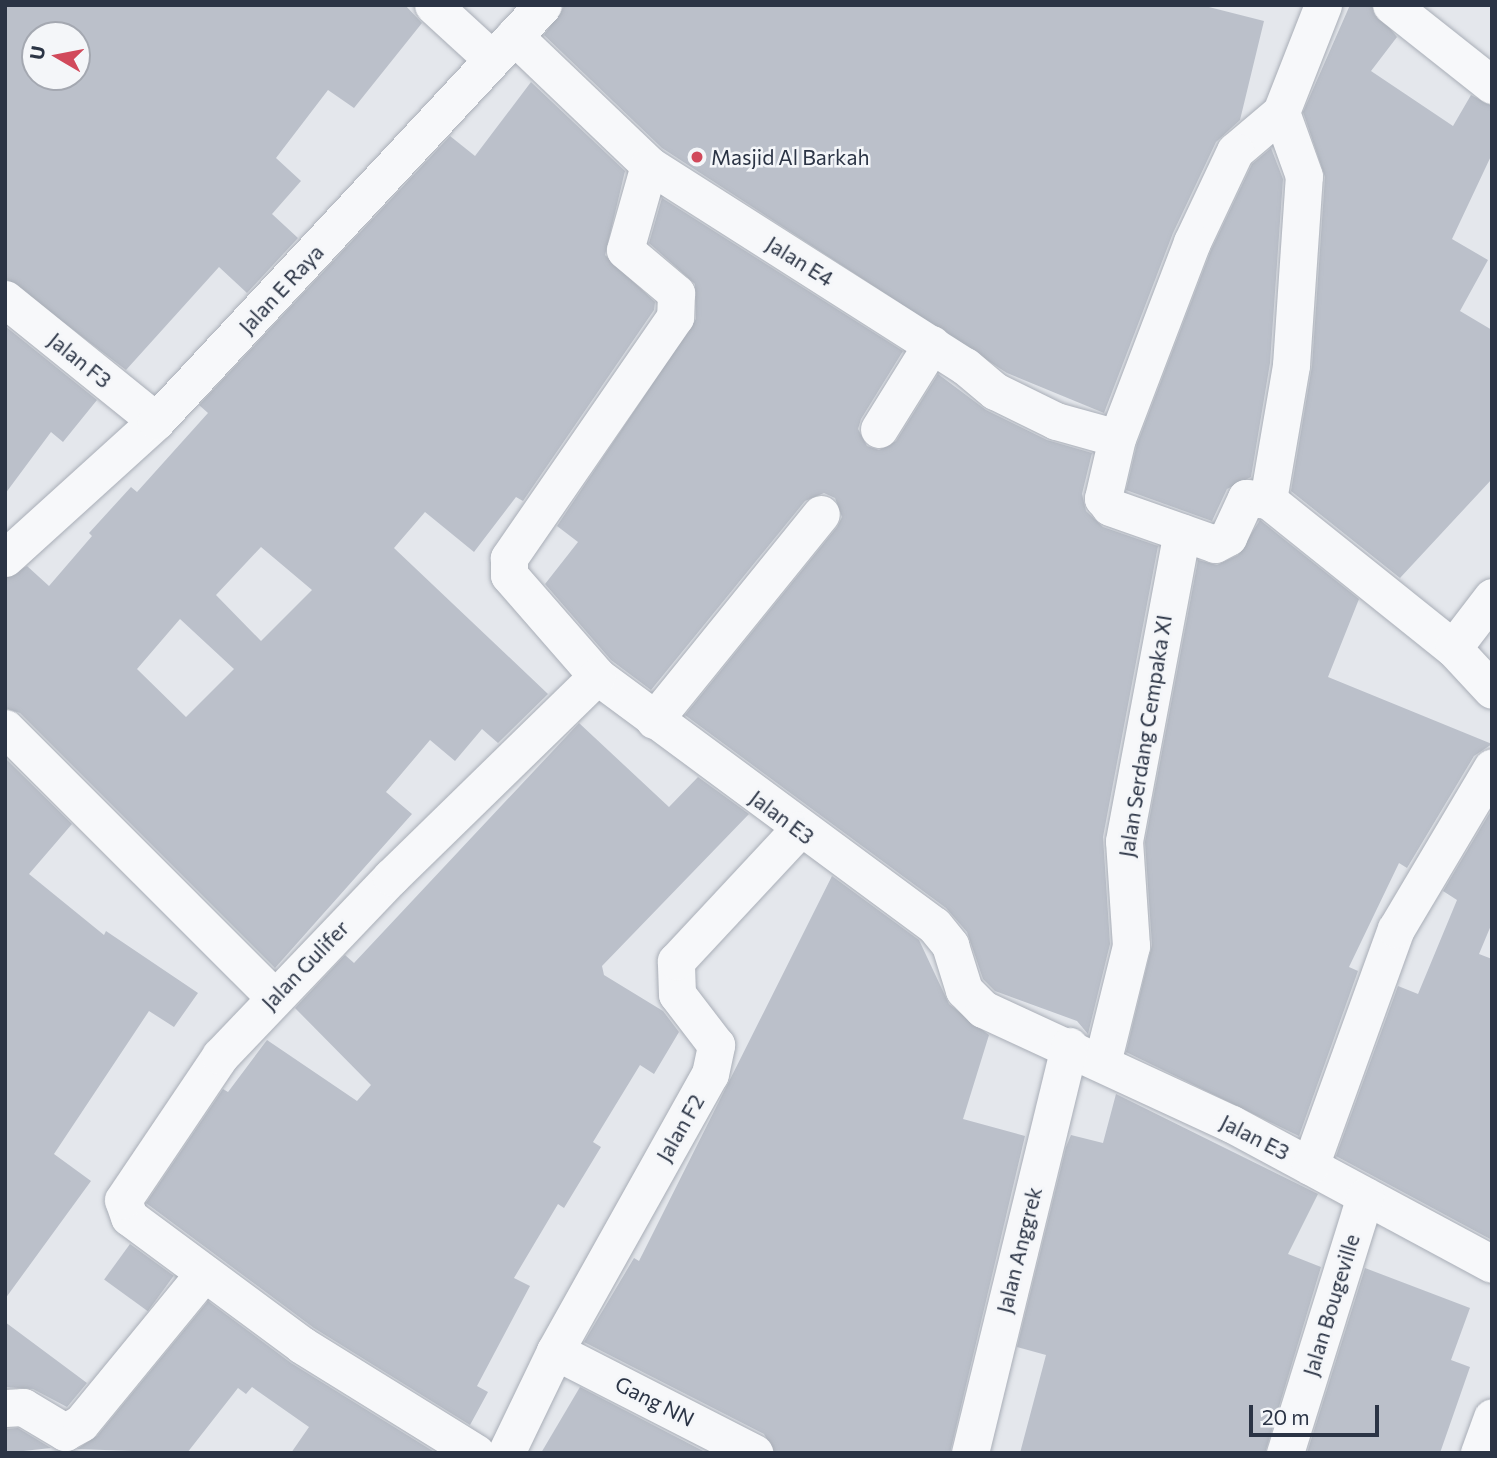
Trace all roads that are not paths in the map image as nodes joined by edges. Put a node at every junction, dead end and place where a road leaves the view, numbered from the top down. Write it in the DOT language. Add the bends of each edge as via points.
graph roads {
  1 [pos="433,5"];
  2 [pos="543,5"];
  3 [pos="1323,5"];
  4 [pos="1391,5"];
  5 [pos="503,48"];
  6 [pos="1492,85"];
  7 [pos="1281,112"];
  8 [pos="649,166"];
  9 [pos="5,299"];
  10 [pos="932,344"];
  11 [pos="156,421"];
  12 [pos="879,429"];
  13 [pos="1117,438"];
  14 [pos="1268,500"];
  15 [pos="821,514"];
  16 [pos="1182,532"];
  17 [pos="5,558"];
  18 [pos="1492,597"];
  19 [pos="1453,648"];
  20 [pos="597,676"];
  21 [pos="1492,690"];
  22 [pos="654,720"];
  23 [pos="5,728"];
  24 [pos="1492,767"];
  25 [pos="798,830"];
  26 [pos="274,997"];
  27 [pos="1069,1046"];
  28 [pos="1102,1063"];
  29 [pos="1310,1166"];
  30 [pos="1365,1196"];
  31 [pos="1492,1264"];
  32 [pos="204,1273"];
  33 [pos="555,1351"];
  34 [pos="5,1408"];
  35 [pos="1492,1417"];
  36 [pos="476,1453"];
  37 [pos="506,1453"];
  38 [pos="754,1453"];
  39 [pos="970,1453"];
  40 [pos="1285,1453"];
  41 [pos="1479,1453"];
  1 -- 5 [label="street, Jalan E4"];
  2 -- 5 [label="street, Jalan E Raya"];
  3 -- 7 [label="street"];
  4 -- 6 [label="street"];
  5 -- 8 [label="street, Jalan E4"];
  5 -- 11 [label="street, Jalan E Raya"];
  7 -- 13 [label="street" via="1235,151 1192,242"];
  7 -- 14 [label="street" via="1304,176 1292,365"];
  8 -- 10 [label="street, Jalan E4"];
  8 -- 20 [label="street, Jalan E3" via="625,250 676,293 675,317 508,568"];
  9 -- 11 [label="street, Jalan F3"];
  10 -- 12 [label="street"];
  10 -- 13 [label="street, Jalan E4" via="1031,411"];
  11 -- 17 [label="street, Jalan E Raya"];
  13 -- 16 [label="street" via="1104,502"];
  14 -- 16 [label="street" via="1246,498 1222,541"];
  14 -- 19 [label="street"];
  15 -- 22 [label="street"];
  16 -- 28 [label="street, Jalan Serdang Cempaka XI" via="1124,841 1131,946"];
  18 -- 19 [label="street"];
  19 -- 21 [label="street"];
  20 -- 22 [label="street, Jalan E3"];
  20 -- 26 [label="street, Jalan Gulifer"];
  22 -- 25 [label="street, Jalan E3"];
  23 -- 26 [label="street"];
  24 -- 29 [label="street" via="1396,929"];
  25 -- 27 [label="street, Jalan E3" via="934,925 950,945 964,990 983,1009"];
  25 -- 33 [label="street, Jalan F2" via="676,961 677,993 716,1045 710,1074"];
  26 -- 32 [label="street, Jalan Gulifer" via="220,1056 123,1200 129,1217"];
  27 -- 28 [label="street, Jalan E3"];
  27 -- 39 [label="street, Jalan Anggrek"];
  28 -- 29 [label="street, Jalan E3"];
  29 -- 30 [label="street, Jalan E3"];
  30 -- 31 [label="street, Jalan E3"];
  30 -- 40 [label="street, Jalan Bougeville"];
  32 -- 34 [label="street" via="81,1423 65,1432 23,1406"];
  32 -- 36 [label="street, Jalan Gulifer" via="302,1345"];
  33 -- 37 [label="street, Jalan F2"];
  33 -- 38 [label="street, Gang NN"];
  35 -- 41 [label="street"];
}
